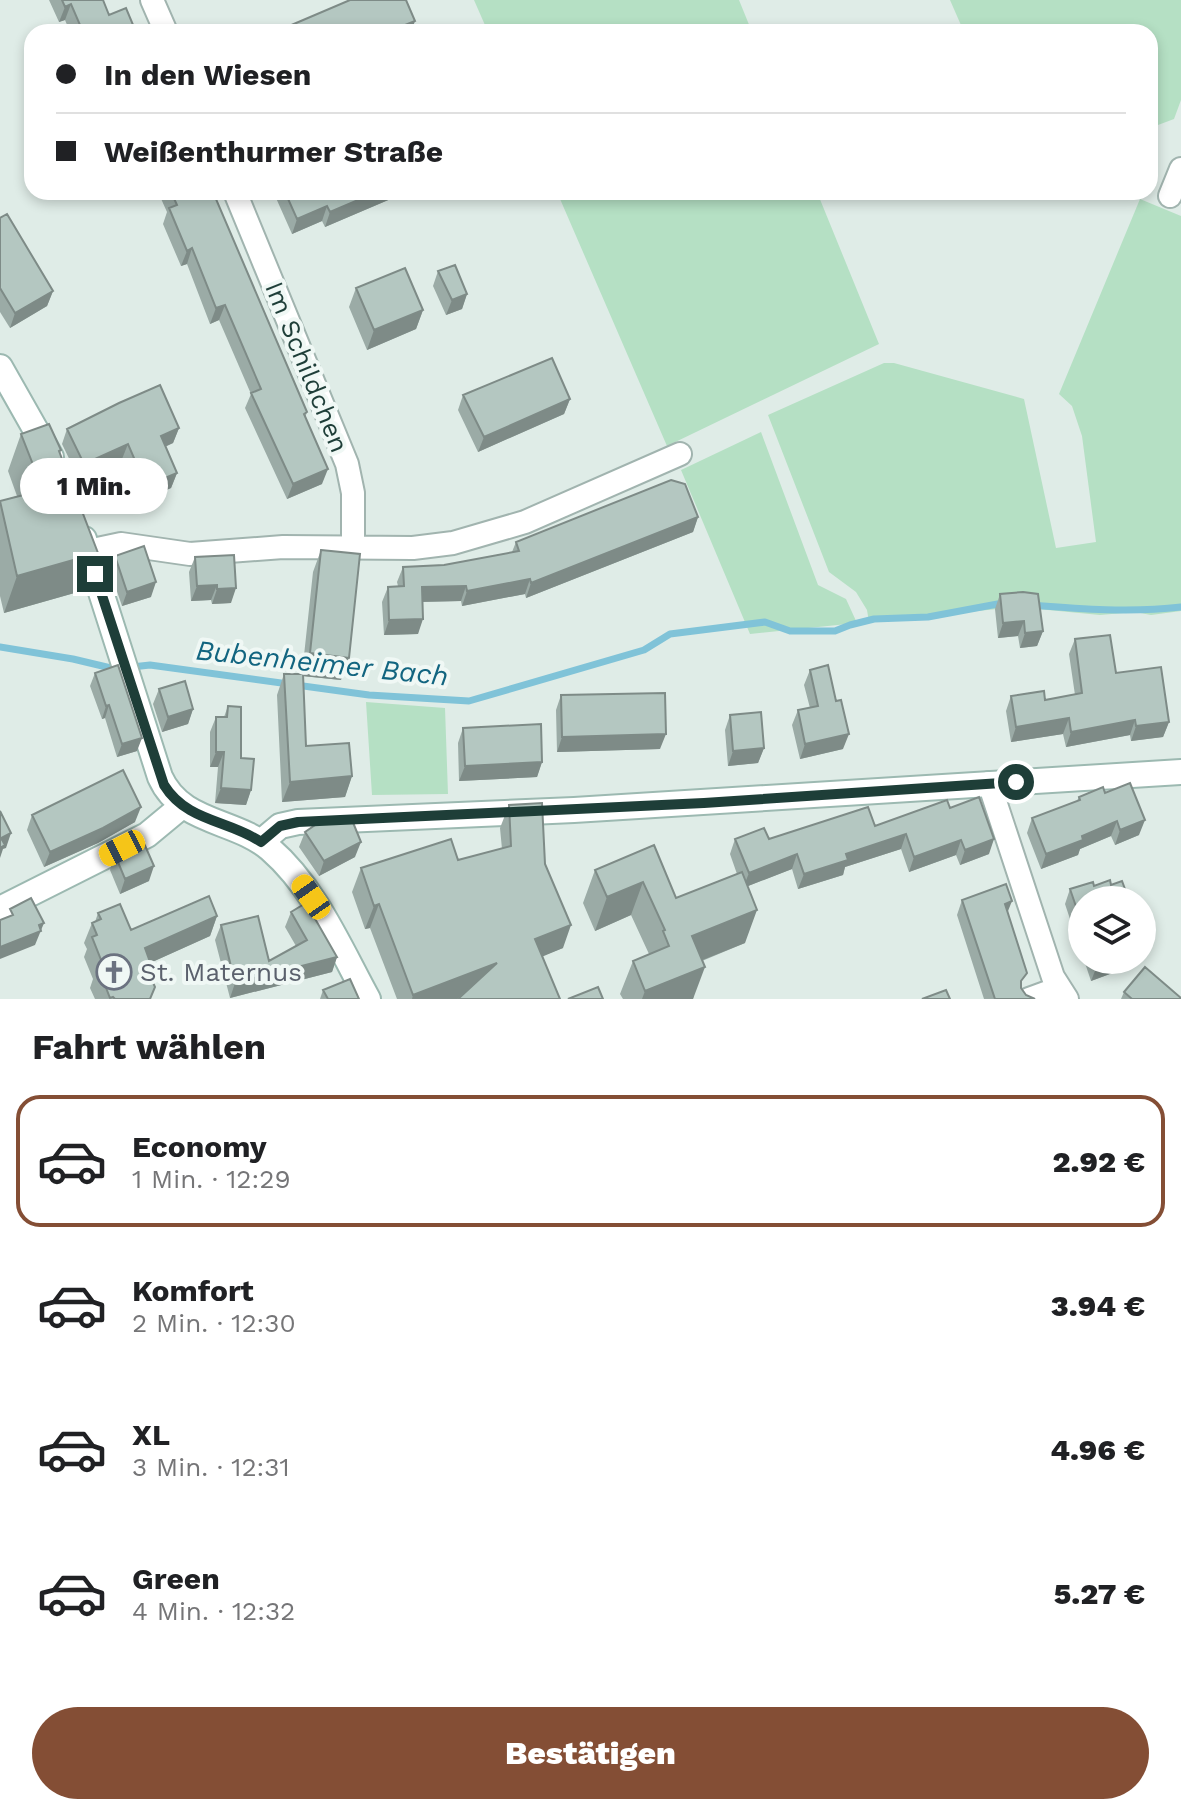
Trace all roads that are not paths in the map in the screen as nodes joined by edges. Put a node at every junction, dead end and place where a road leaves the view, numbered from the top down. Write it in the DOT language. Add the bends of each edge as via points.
graph roads {
  1 [pos="152,0"];
  2 [pos="162,24"];
  3 [pos="1181,169"];
  4 [pos="1170,196"];
  5 [pos="238,200"];
  6 [pos="0,367"];
  7 [pos="680,454"];
  8 [pos="58,471"];
  9 [pos="75,513"];
  10 [pos="353,548"];
  11 [pos="88,551"];
  12 [pos="1181,772"];
  13 [pos="989,783"];
  14 [pos="182,806"];
  15 [pos="261,842"];
  16 [pos="0,909"];
  17 [pos="1063,994"];
  18 [pos="368,999"];
  19 [pos="1029,999"];
  1 -- 2 [label="street"];
  3 -- 4 [label="street"];
  5 -- 10 [label="street, Im Schildchen" via="347,464"];
  6 -- 8 [label="street"];
  7 -- 10 [label="street" via="502,531 435,546"];
  9 -- 11 [label="street"];
  10 -- 11 [label="street" via="190,554 121,544"];
  11 -- 14 [label="street" via="160,777"];
  12 -- 13 [label="street"];
  13 -- 15 [label="street" via="298,822 280,826"];
  13 -- 17 [label="street"];
  14 -- 15 [label="street"];
  14 -- 16 [label="street" via="147,835"];
  15 -- 18 [label="street" via="291,869 311,897"];
  17 -- 19 [label="street"];
}
